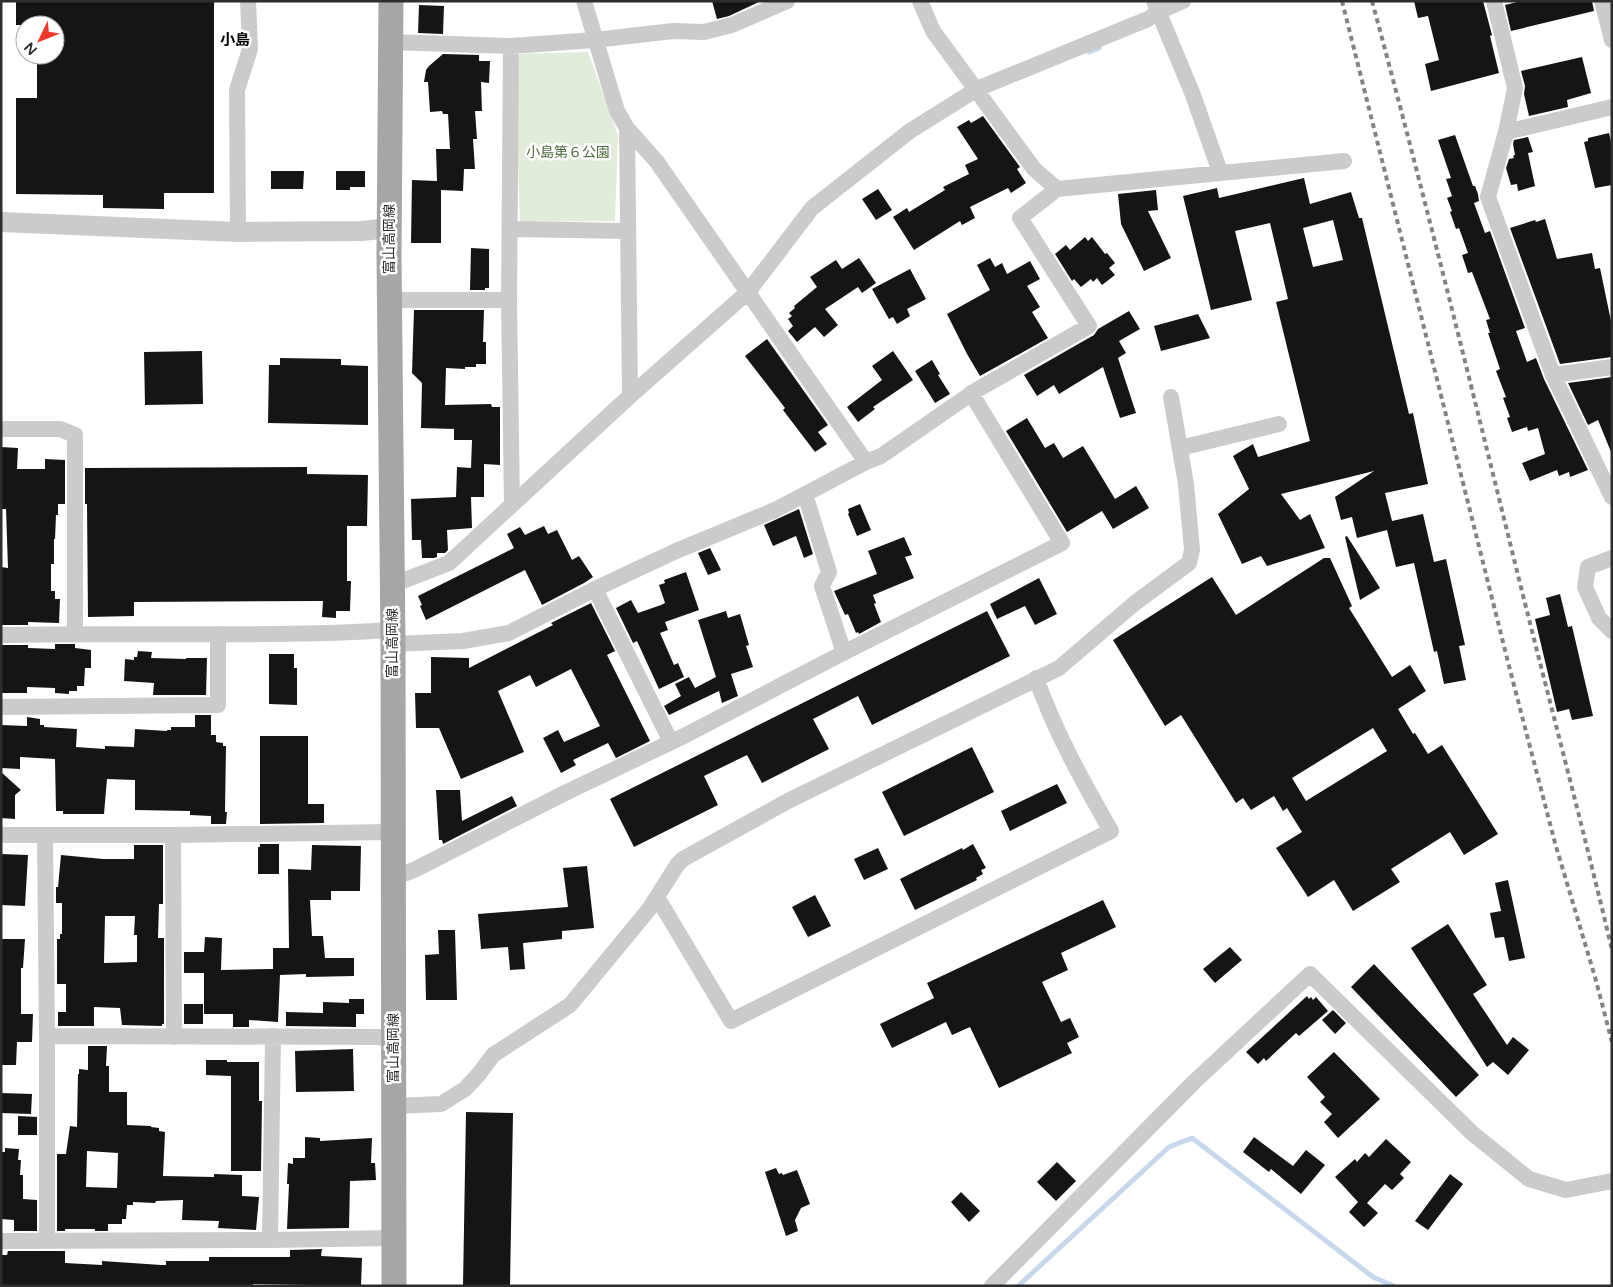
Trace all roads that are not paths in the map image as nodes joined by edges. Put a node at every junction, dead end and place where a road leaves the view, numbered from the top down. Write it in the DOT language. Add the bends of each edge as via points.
graph roads {
  1 [pos="248,1"];
  2 [pos="391,1"];
  3 [pos="584,1"];
  4 [pos="787,1"];
  5 [pos="920,1"];
  6 [pos="1183,1"];
  7 [pos="1494,1"];
  8 [pos="1602,1"];
  9 [pos="1156,6"];
  10 [pos="595,40"];
  11 [pos="1612,40"];
  12 [pos="391,42"];
  13 [pos="511,46"];
  14 [pos="977,89"];
  15 [pos="1612,107"];
  16 [pos="626,128"];
  17 [pos="1506,132"];
  18 [pos="1344,161"];
  19 [pos="1220,172"];
  20 [pos="1057,189"];
  21 [pos="1,222"];
  22 [pos="389,228"];
  23 [pos="510,229"];
  24 [pos="628,231"];
  25 [pos="238,232"];
  26 [pos="748,292"];
  27 [pos="390,300"];
  28 [pos="509,300"];
  29 [pos="1612,367"];
  30 [pos="1553,375"];
  31 [pos="971,393"];
  32 [pos="630,396"];
  33 [pos="1171,398"];
  34 [pos="1279,424"];
  35 [pos="1,429"];
  36 [pos="1180,448"];
  37 [pos="866,462"];
  38 [pos="805,494"];
  39 [pos="1612,497"];
  40 [pos="512,505"];
  41 [pos="1612,558"];
  42 [pos="392,585"];
  43 [pos="594,589"];
  44 [pos="1612,631"];
  45 [pos="75,633"];
  46 [pos="1,634"];
  47 [pos="218,634"];
  48 [pos="392,637"];
  49 [pos="844,653"];
  50 [pos="1036,678"];
  51 [pos="1,706"];
  52 [pos="671,742"];
  53 [pos="392,832"];
  54 [pos="1,835"];
  55 [pos="45,836"];
  56 [pos="173,836"];
  57 [pos="392,872"];
  58 [pos="657,897"];
  59 [pos="47,1036"];
  60 [pos="273,1036"];
  61 [pos="174,1037"];
  62 [pos="393,1041"];
  63 [pos="393,1106"];
  64 [pos="1612,1181"];
  65 [pos="393,1238"];
  66 [pos="46,1240"];
  67 [pos="270,1240"];
  68 [pos="1,1241"];
  69 [pos="394,1286"];
  70 [pos="992,1286"];
  1 -- 25 [label="street" via="250,49 237,90"];
  2 -- 12 [label="main road, 富山高岡線"];
  3 -- 10 [label="street"];
  4 -- 10 [label="street" via="732,25 704,32 673,31"];
  5 -- 14 [label="street" via="933,31"];
  6 -- 9 [label="street"];
  7 -- 17 [label="street" via="1515,88"];
  8 -- 11 [label="street"];
  9 -- 14 [label="street" via="1148,19"];
  9 -- 19 [label="street" via="1193,95"];
  10 -- 13 [label="street"];
  10 -- 16 [label="street" via="617,111"];
  12 -- 13 [label="street"];
  12 -- 22 [label="main road, 富山高岡線"];
  13 -- 23 [label="street"];
  14 -- 20 [label="street" via="1034,169"];
  14 -- 26 [label="street" via="910,131 812,208"];
  15 -- 17 [label="street"];
  16 -- 24 [label="street"];
  16 -- 26 [label="street" via="657,162"];
  17 -- 30 [label="street" via="1488,197"];
  18 -- 19 [label="street"];
  19 -- 20 [label="street"];
  20 -- 31 [label="street" via="1020,218 1089,326"];
  21 -- 25 [label="street"];
  22 -- 25 [label="street"];
  22 -- 27 [label="main road, 富山高岡線"];
  23 -- 24 [label="street"];
  23 -- 28 [label="street"];
  24 -- 32 [label="street"];
  26 -- 32 [label="street"];
  26 -- 37 [label="street"];
  27 -- 28 [label="street"];
  27 -- 42 [label="main road, 富山高岡線"];
  28 -- 40 [label="street"];
  29 -- 30 [label="street"];
  30 -- 39 [label="street"];
  31 -- 37 [label="street" via="881,456"];
  31 -- 49 [label="street" via="1062,543"];
  32 -- 40 [label="street"];
  33 -- 36 [label="street"];
  34 -- 36 [label="street"];
  35 -- 45 [label="street" via="60,428 75,435"];
  36 -- 50 [label="street" via="1192,550 1189,563 1135,603 1059,668"];
  37 -- 38 [label="street"];
  38 -- 43 [label="street"];
  38 -- 49 [label="street" via="829,572 822,586"];
  40 -- 42 [label="street" via="448,563"];
  41 -- 44 [label="street" via="1588,567 1585,587 1599,618"];
  42 -- 48 [label="main road, 富山高岡線"];
  43 -- 48 [label="street" via="509,633 463,641"];
  43 -- 52 [label="street"];
  45 -- 46 [label="street"];
  45 -- 47 [label="street"];
  47 -- 48 [label="street"];
  47 -- 51 [label="street" via="218,705"];
  48 -- 53 [label="main road, 富山高岡線"];
  49 -- 52 [label="street"];
  50 -- 58 [label="street" via="788,801 682,860"];
  50 -- 58 [label="street" via="1047,709 1111,831 730,1021"];
  52 -- 57 [label="street" via="416,870"];
  53 -- 56 [label="street"];
  53 -- 57 [label="main road, 富山高岡線"];
  54 -- 55 [label="street"];
  55 -- 56 [label="street"];
  55 -- 59 [label="street"];
  56 -- 61 [label="street"];
  57 -- 62 [label="main road, 富山高岡線"];
  58 -- 63 [label="street" via="570,1005 493,1055 465,1089 440,1104"];
  59 -- 61 [label="street"];
  59 -- 66 [label="street"];
  60 -- 61 [label="street"];
  60 -- 62 [label="street" via="380,1037"];
  60 -- 67 [label="street"];
  62 -- 63 [label="main road, 富山高岡線"];
  63 -- 65 [label="main road, 富山高岡線"];
  64 -- 70 [label="street" via="1566,1190 1529,1179 1472,1133 1310,974 1194,1082"];
  65 -- 67 [label="street"];
  65 -- 69 [label="main road, 富山高岡線"];
  66 -- 67 [label="street"];
  66 -- 68 [label="street"];
}
